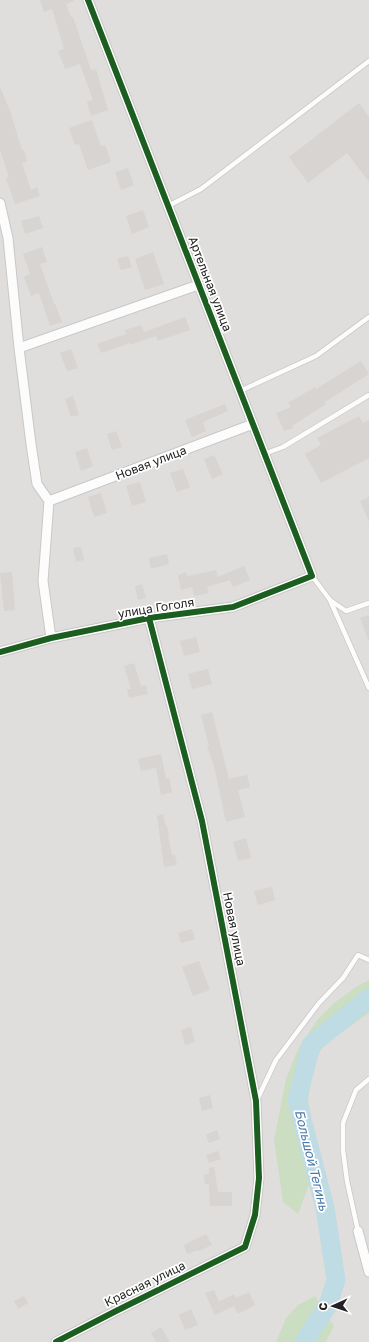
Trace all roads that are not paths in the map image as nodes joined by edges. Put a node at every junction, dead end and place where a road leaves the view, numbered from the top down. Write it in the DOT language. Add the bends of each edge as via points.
graph roads {
  1 [pos="88,0"];
  2 [pos="369,61"];
  3 [pos="0,202"];
  4 [pos="168,206"];
  5 [pos="198,285"];
  6 [pos="369,317"];
  7 [pos="19,348"];
  8 [pos="240,391"];
  9 [pos="369,395"];
  10 [pos="253,424"];
  11 [pos="264,454"];
  12 [pos="49,501"];
  13 [pos="312,576"];
  14 [pos="330,600"];
  15 [pos="369,603"];
  16 [pos="149,618"];
  17 [pos="51,638"];
  18 [pos="0,652"];
  19 [pos="369,688"];
  20 [pos="369,960"];
  21 [pos="369,1079"];
  22 [pos="256,1102"];
  23 [pos="358,1231"];
  24 [pos="245,1247"];
  25 [pos="369,1272"];
  26 [pos="56,1342"];
  1 -- 4 [label="street, Артельная улица"];
  2 -- 4 [label="lane" via="201,189"];
  3 -- 7 [label="street" via="8,238"];
  4 -- 5 [label="street, Артельная улица"];
  5 -- 7 [label="street"];
  5 -- 8 [label="street, Артельная улица"];
  6 -- 8 [label="lane" via="316,356"];
  7 -- 12 [label="street" via="37,484"];
  8 -- 10 [label="street, Артельная улица"];
  9 -- 11 [label="lane" via="283,446"];
  10 -- 11 [label="street, Артельная улица"];
  10 -- 12 [label="street, Новая улица"];
  11 -- 13 [label="street, Артельная улица"];
  12 -- 17 [label="street" via="43,581"];
  13 -- 14 [label="lane"];
  13 -- 16 [label="street, улица Гоголя" via="233,607"];
  14 -- 15 [label="lane" via="346,611"];
  14 -- 19 [label="lane"];
  16 -- 17 [label="street, улица Гоголя"];
  16 -- 22 [label="street, Новая улица" via="202,821"];
  17 -- 18 [label="street, улица Гоголя"];
  20 -- 22 [label="lane" via="358,955 343,978 319,1003 276,1060"];
  21 -- 23 [label="lane" via="356,1090 343,1123 347,1181"];
  22 -- 24 [label="street, Новая улица" via="259,1178 255,1215"];
  23 -- 25 [label="street"];
  24 -- 26 [label="street, Красная улица"];
}
